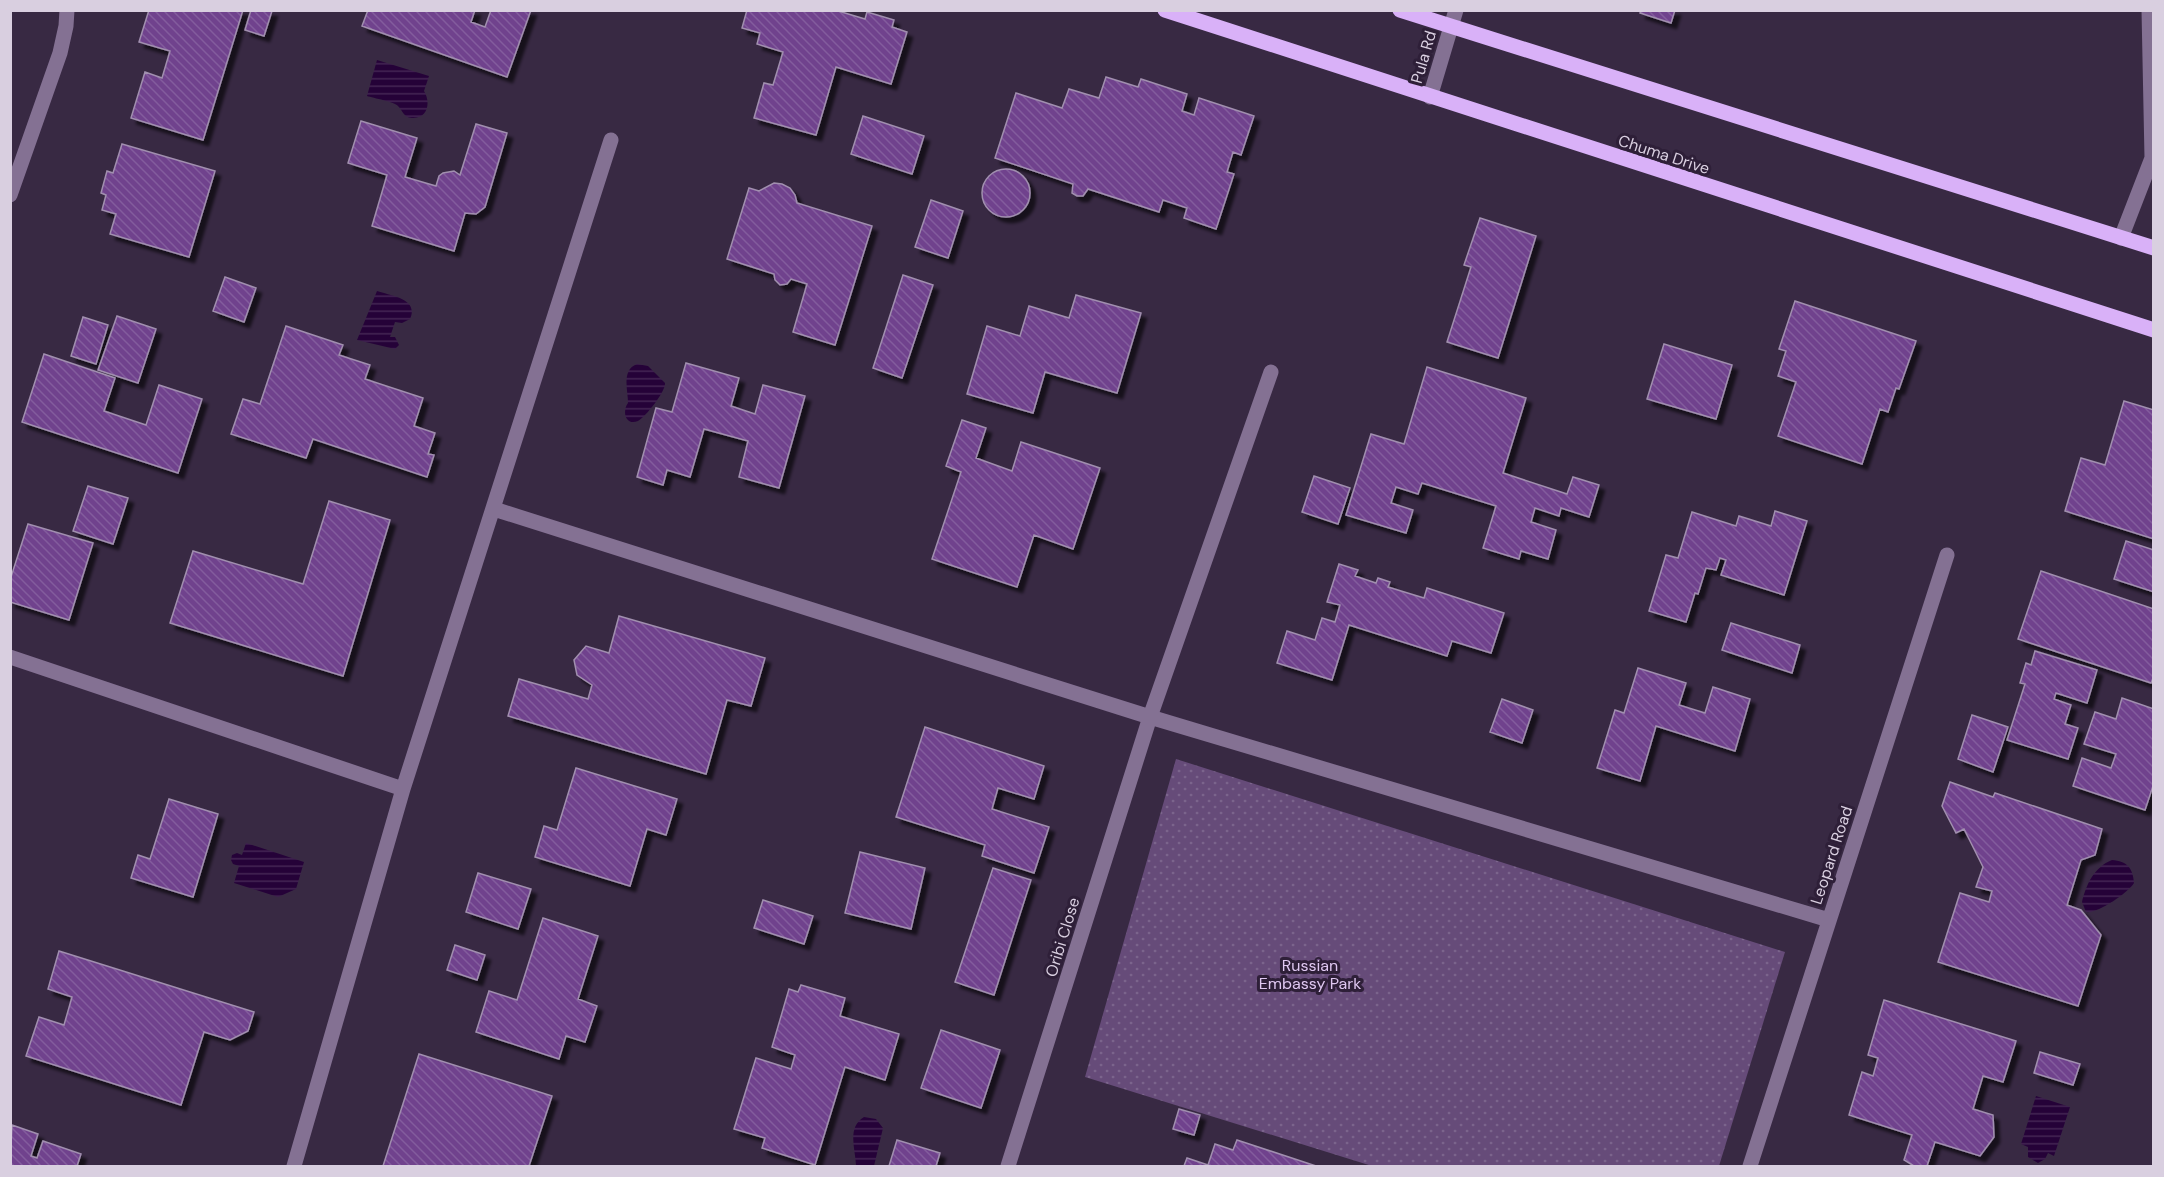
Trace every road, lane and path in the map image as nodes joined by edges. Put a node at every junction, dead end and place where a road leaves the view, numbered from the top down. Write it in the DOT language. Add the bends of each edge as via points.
graph roads {
  1 [pos="67,10"];
  2 [pos="1165,10"];
  3 [pos="1400,10"];
  4 [pos="1456,10"];
  5 [pos="2149,10"];
  6 [pos="1450,27"];
  7 [pos="1430,97"];
  8 [pos="612,140"];
  9 [pos="2153,158"];
  10 [pos="10,195"];
  11 [pos="2121,238"];
  12 [pos="2154,248"];
  13 [pos="2154,330"];
  14 [pos="1271,372"];
  15 [pos="494,509"];
  16 [pos="1947,555"];
  17 [pos="10,657"];
  18 [pos="1150,717"];
  19 [pos="403,789"];
  20 [pos="1829,920"];
  21 [pos="294,1167"];
  22 [pos="1008,1167"];
  23 [pos="1750,1167"];
  1 -- 10 [label="street" via="60,53"];
  2 -- 7 [label="main road, Chuma Drive"];
  3 -- 6 [label="main road"];
  4 -- 6 [label="street, Pula Rd"];
  5 -- 9 [label="street"];
  6 -- 7 [label="street, Pula Rd"];
  6 -- 11 [label="main road"];
  7 -- 13 [label="main road, Chuma Drive"];
  8 -- 15 [label="street"];
  9 -- 11 [label="street"];
  11 -- 12 [label="main road"];
  14 -- 18 [label="street, Oribi Close"];
  15 -- 18 [label="street"];
  15 -- 19 [label="street"];
  16 -- 20 [label="street, Leopard Road"];
  17 -- 19 [label="street"];
  18 -- 20 [label="street"];
  18 -- 22 [label="street, Oribi Close"];
  19 -- 21 [label="street"];
  20 -- 23 [label="street, Leopard Road"];
}
